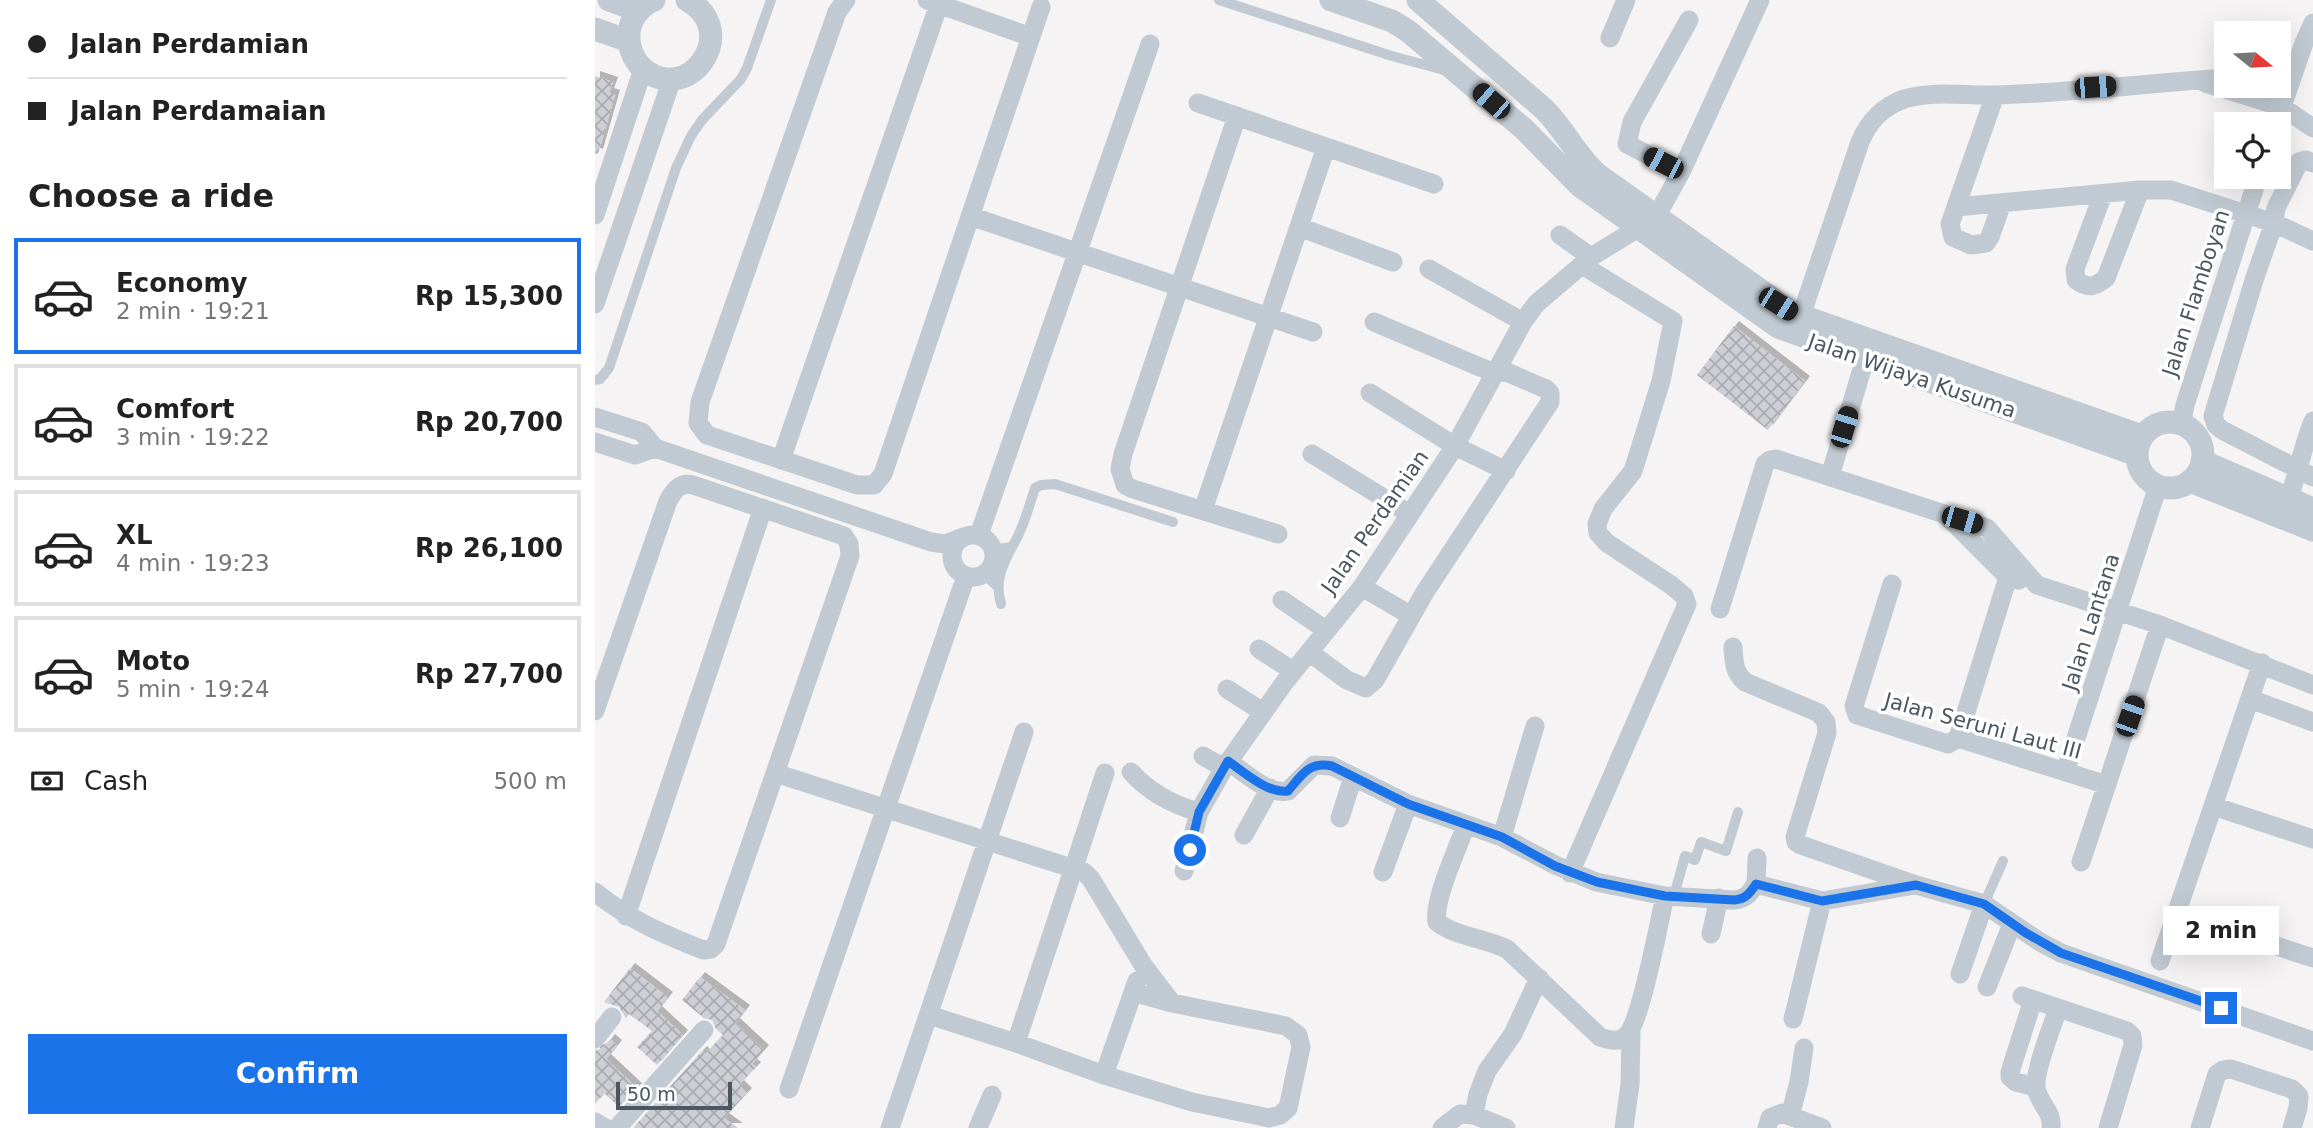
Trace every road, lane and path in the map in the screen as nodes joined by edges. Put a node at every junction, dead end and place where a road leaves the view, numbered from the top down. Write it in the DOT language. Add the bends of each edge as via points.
graph roads {
  1 [pos="609,0"];
  2 [pos="771,0"];
  3 [pos="846,0"];
  4 [pos="1219,0"];
  5 [pos="1331,0"];
  6 [pos="1626,0"];
  7 [pos="1760,0"];
  8 [pos="1421,1"];
  9 [pos="696,2"];
  10 [pos="933,2"];
  11 [pos="646,5"];
  12 [pos="1041,7"];
  13 [pos="1689,20"];
  14 [pos="2313,23"];
  15 [pos="595,29"];
  16 [pos="1031,37"];
  17 [pos="1610,38"];
  18 [pos="629,41"];
  19 [pos="1150,44"];
  20 [pos="2291,65"];
  21 [pos="643,69"];
  22 [pos="1458,73"];
  23 [pos="672,79"];
  24 [pos="2214,79"];
  25 [pos="2195,80"];
  26 [pos="1995,95"];
  27 [pos="1198,103"];
  28 [pos="2270,112"];
  29 [pos="1237,116"];
  30 [pos="2291,120"];
  31 [pos="2313,128"];
  32 [pos="1326,147"];
  33 [pos="2313,163"];
  34 [pos="1681,172"];
  35 [pos="1434,184"];
  36 [pos="2254,189"];
  37 [pos="2140,190"];
  38 [pos="2103,194"];
  39 [pos="2002,203"];
  40 [pos="1956,208"];
  41 [pos="595,215"];
  42 [pos="2245,215"];
  43 [pos="970,216"];
  44 [pos="1648,223"];
  45 [pos="2274,223"];
  46 [pos="1299,227"];
  47 [pos="1560,235"];
  48 [pos="2313,241"];
  49 [pos="1077,253"];
  50 [pos="1586,261"];
  51 [pos="1393,262"];
  52 [pos="1429,269"];
  53 [pos="1179,287"];
  54 [pos="595,304"];
  55 [pos="1801,316"];
  56 [pos="1268,318"];
  57 [pos="1374,321"];
  58 [pos="1523,322"];
  59 [pos="1313,332"];
  60 [pos="1865,359"];
  61 [pos="1496,372"];
  62 [pos="595,380"];
  63 [pos="1370,393"];
  64 [pos="595,417"];
  65 [pos="2313,421"];
  66 [pos="2181,424"];
  67 [pos="595,442"];
  68 [pos="1455,446"];
  69 [pos="2140,446"];
  70 [pos="655,448"];
  71 [pos="1312,454"];
  72 [pos="781,460"];
  73 [pos="2201,461"];
  74 [pos="1506,471"];
  75 [pos="2300,471"];
  76 [pos="1830,476"];
  77 [pos="2190,481"];
  78 [pos="2158,486"];
  79 [pos="2283,495"];
  80 [pos="763,508"];
  81 [pos="2313,509"];
  82 [pos="1203,510"];
  83 [pos="1410,514"];
  84 [pos="1946,514"];
  85 [pos="1173,522"];
  86 [pos="2313,530"];
  87 [pos="1278,534"];
  88 [pos="971,536"];
  89 [pos="931,542"];
  90 [pos="1002,549"];
  91 [pos="975,576"];
  92 [pos="2008,577"];
  93 [pos="1892,584"];
  94 [pos="2037,585"];
  95 [pos="1362,587"];
  96 [pos="1282,600"];
  97 [pos="1001,604"];
  98 [pos="1720,609"];
  99 [pos="2119,611"];
  100 [pos="1410,615"];
  101 [pos="2160,625"];
  102 [pos="1326,630"];
  103 [pos="1733,647"];
  104 [pos="1259,649"];
  105 [pos="1309,652"];
  106 [pos="2262,663"];
  107 [pos="1293,671"];
  108 [pos="2313,685"];
  109 [pos="1227,689"];
  110 [pos="2250,699"];
  111 [pos="595,711"];
  112 [pos="1263,712"];
  113 [pos="2313,722"];
  114 [pos="1535,726"];
  115 [pos="1024,732"];
  116 [pos="1958,738"];
  117 [pos="1203,756"];
  118 [pos="1226,765"];
  119 [pos="1131,772"];
  120 [pos="2065,772"];
  121 [pos="775,773"];
  122 [pos="1105,774"];
  123 [pos="1353,777"];
  124 [pos="2107,785"];
  125 [pos="1270,788"];
  126 [pos="1408,804"];
  127 [pos="2213,806"];
  128 [pos="886,807"];
  129 [pos="1199,812"];
  130 [pos="1738,812"];
  131 [pos="1340,818"];
  132 [pos="1466,825"];
  133 [pos="1244,835"];
  134 [pos="1502,837"];
  135 [pos="2313,839"];
  136 [pos="988,840"];
  137 [pos="1757,858"];
  138 [pos="2003,862"];
  139 [pos="2081,862"];
  140 [pos="1075,869"];
  141 [pos="1184,871"];
  142 [pos="1383,872"];
  143 [pos="1570,873"];
  144 [pos="1756,884"];
  145 [pos="1916,885"];
  146 [pos="595,892"];
  147 [pos="1669,896"];
  148 [pos="1719,898"];
  149 [pos="1822,901"];
  150 [pos="1984,904"];
  151 [pos="2176,913"];
  152 [pos="626,916"];
  153 [pos="2012,924"];
  154 [pos="1711,934"];
  155 [pos="2313,958"];
  156 [pos="2160,961"];
  157 [pos="1143,965"];
  158 [pos="1960,974"];
  159 [pos="1539,978"];
  160 [pos="1987,987"];
  161 [pos="1133,992"];
  162 [pos="1172,1003"];
  163 [pos="2058,1009"];
  164 [pos="929,1015"];
  165 [pos="611,1017"];
  166 [pos="1793,1019"];
  167 [pos="704,1030"];
  168 [pos="1631,1030"];
  169 [pos="595,1039"];
  170 [pos="2313,1041"];
  171 [pos="1016,1043"];
  172 [pos="1804,1048"];
  173 [pos="1104,1076"];
  174 [pos="2036,1087"];
  175 [pos="789,1089"];
  176 [pos="992,1095"];
  177 [pos="1474,1115"];
  178 [pos="1790,1116"];
  179 [pos="595,1122"];
  180 [pos="605,1128"];
  181 [pos="617,1128"];
  182 [pos="890,1128"];
  183 [pos="978,1128"];
  184 [pos="1442,1128"];
  185 [pos="1506,1128"];
  186 [pos="1624,1128"];
  187 [pos="1767,1128"];
  188 [pos="1822,1128"];
  189 [pos="2051,1128"];
  190 [pos="2108,1128"];
  191 [pos="2200,1128"];
  192 [pos="2292,1128"];
  1 -- 11 [label="street"];
  2 -- 62 [label="lane" via="741,79 702,120 676,168 609,368"];
  3 -- 72 [label="street" via="837,12 700,402 698,423 707,435"];
  4 -- 22 [label="lane"];
  5 -- 22 [label="street, Jalan Wijaya Kusuma" via="1400,25"];
  6 -- 17 [label="street"];
  7 -- 34 [label="street"];
  8 -- 44 [label="street, Jalan Wijaya Kusuma" via="1545,109 1591,169"];
  9 -- 23 [label="street" via="708,22 709,51 698,67"];
  10 -- 16 [label="street"];
  10 -- 72 [label="street"];
  11 -- 18 [label="street" via="631,25"];
  12 -- 16 [label="street"];
  13 -- 34 [label="street" via="1632,122 1627,144"];
  14 -- 20 [label="street"];
  15 -- 18 [label="street"];
  16 -- 43 [label="street"];
  18 -- 21 [label="street" via="633,57"];
  19 -- 49 [label="street"];
  21 -- 23 [label="street"];
  21 -- 41 [label="street"];
  22 -- 44 [label="street, Jalan Wijaya Kusuma" via="1580,186"];
  23 -- 54 [label="street"];
  24 -- 25 [label="street"];
  25 -- 26 [label="street"];
  25 -- 28 [label="street"];
  26 -- 40 [label="street"];
  26 -- 55 [label="street" via="1934,93 1904,99 1871,121"];
  27 -- 29 [label="street"];
  29 -- 32 [label="street"];
  29 -- 53 [label="street"];
  30 -- 31 [label="street"];
  32 -- 35 [label="street"];
  32 -- 46 [label="street"];
  33 -- 45 [label="street" via="2299,162 2276,208"];
  34 -- 44 [label="street"];
  36 -- 42 [label="street, Jalan Flamboyan"];
  37 -- 38 [label="street"];
  37 -- 38 [label="street" via="2106,278 2089,287 2077,280 2075,269"];
  37 -- 42 [label="street" via="2171,190"];
  38 -- 39 [label="street"];
  39 -- 40 [label="street"];
  39 -- 40 [label="street" via="1990,237 1981,245 1953,237 1950,224"];
  42 -- 45 [label="street"];
  42 -- 66 [label="street, Jalan Flamboyan"];
  43 -- 49 [label="street"];
  43 -- 72 [label="street" via="883,474 874,485 857,485"];
  44 -- 50 [label="street, Jalan Perdamian"];
  44 -- 55 [label="street, Jalan Wijaya Kusuma"];
  44 -- 60 [label="street, Jalan Wijaya Kusuma" via="1778,327"];
  45 -- 48 [label="street"];
  45 -- 75 [label="street" via="2213,416 2222,430"];
  46 -- 51 [label="street"];
  46 -- 56 [label="street"];
  47 -- 50 [label="street"];
  49 -- 53 [label="street"];
  49 -- 88 [label="street"];
  50 -- 58 [label="street, Jalan Perdamian" via="1536,304"];
  50 -- 143 [label="street" via="1673,321 1661,381 1633,471 1597,524 1607,543 1671,585 1687,604"];
  52 -- 58 [label="street"];
  53 -- 56 [label="street"];
  53 -- 82 [label="street" via="1120,469 1125,485"];
  55 -- 69 [label="street, Jalan Wijaya Kusuma"];
  56 -- 59 [label="street"];
  56 -- 82 [label="street"];
  57 -- 61 [label="street"];
  58 -- 61 [label="street, Jalan Perdamian"];
  60 -- 69 [label="street, Jalan Wijaya Kusuma"];
  60 -- 76 [label="street"];
  61 -- 68 [label="street, Jalan Perdamian"];
  61 -- 74 [label="street" via="1546,389 1551,398"];
  63 -- 68 [label="street"];
  64 -- 70 [label="street" via="642,432"];
  65 -- 75 [label="street" via="2302,449"];
  66 -- 69 [label="street" via="2164,422 2148,430"];
  66 -- 73 [label="street" via="2199,441"];
  67 -- 70 [label="street" via="635,455"];
  68 -- 74 [label="street"];
  68 -- 83 [label="street, Jalan Perdamian"];
  69 -- 78 [label="street" via="2143,474"];
  70 -- 89 [label="street"];
  71 -- 83 [label="street"];
  73 -- 77 [label="street"];
  73 -- 79 [label="street"];
  74 -- 100 [label="street"];
  75 -- 79 [label="street"];
  76 -- 84 [label="street"];
  76 -- 98 [label="street" via="1776,459 1765,464"];
  77 -- 78 [label="street" via="2171,488"];
  77 -- 86 [label="street"];
  78 -- 99 [label="street, Jalan Lantana"];
  79 -- 81 [label="street"];
  80 -- 111 [label="street" via="686,483 675,488"];
  80 -- 121 [label="street" via="844,536 850,556"];
  80 -- 152 [label="street"];
  82 -- 87 [label="street"];
  83 -- 95 [label="street, Jalan Perdamian"];
  84 -- 92 [label="street"];
  84 -- 94 [label="street" via="1987,528"];
  85 -- 90 [label="lane" via="1055,484 1041,485 1035,488 1018,535"];
  88 -- 89 [label="street" via="945,544"];
  88 -- 90 [label="street"];
  88 -- 91 [label="street" via="953,549 951,558"];
  89 -- 91 [label="street"];
  90 -- 91 [label="street" via="992,566"];
  91 -- 97 [label="lane"];
  91 -- 128 [label="street"];
  92 -- 94 [label="street"];
  92 -- 116 [label="street"];
  93 -- 116 [label="street, Jalan Seruni Laut III" via="1854,706 1857,715 1948,744"];
  94 -- 99 [label="street"];
  95 -- 100 [label="street"];
  95 -- 102 [label="street, Jalan Perdamian"];
  96 -- 102 [label="street"];
  99 -- 101 [label="street"];
  99 -- 120 [label="street, Jalan Lantana"];
  100 -- 105 [label="street" via="1382,670 1366,688 1347,681"];
  101 -- 106 [label="street"];
  101 -- 124 [label="street"];
  102 -- 105 [label="street, Jalan Perdamian"];
  103 -- 145 [label="street" via="1737,675 1745,682 1819,713 1826,722 1827,733 1796,842"];
  104 -- 107 [label="street"];
  105 -- 107 [label="street, Jalan Perdamian"];
  106 -- 108 [label="street"];
  106 -- 110 [label="street"];
  107 -- 112 [label="street, Jalan Perdamian"];
  109 -- 112 [label="street"];
  110 -- 113 [label="street"];
  110 -- 127 [label="street"];
  112 -- 118 [label="street, Jalan Perdamian"];
  114 -- 134 [label="street"];
  115 -- 136 [label="street"];
  116 -- 120 [label="street, Jalan Seruni Laut III"];
  117 -- 118 [label="street"];
  118 -- 125 [label="street"];
  118 -- 129 [label="street, Jalan Perdamian"];
  119 -- 129 [label="street" via="1159,796"];
  120 -- 124 [label="street, Jalan Seruni Laut III"];
  121 -- 128 [label="street"];
  121 -- 152 [label="street" via="716,944 703,950"];
  122 -- 140 [label="street"];
  123 -- 125 [label="street" via="1332,766 1314,765 1288,791"];
  123 -- 126 [label="street"];
  123 -- 131 [label="street"];
  124 -- 139 [label="street"];
  125 -- 133 [label="street"];
  126 -- 132 [label="street"];
  126 -- 142 [label="street"];
  127 -- 135 [label="street"];
  127 -- 151 [label="street"];
  128 -- 136 [label="street"];
  128 -- 175 [label="street"];
  129 -- 141 [label="street, Jalan Perdamian"];
  130 -- 147 [label="lane" via="1726,851 1701,842 1695,860 1685,856"];
  132 -- 134 [label="street"];
  132 -- 159 [label="street" via="1441,894 1437,922 1507,949"];
  134 -- 143 [label="street"];
  136 -- 140 [label="street"];
  136 -- 164 [label="street"];
  137 -- 144 [label="street"];
  138 -- 150 [label="lane"];
  140 -- 157 [label="street" via="1091,879"];
  140 -- 171 [label="street"];
  143 -- 147 [label="street"];
  144 -- 148 [label="street" via="1741,899"];
  144 -- 149 [label="street"];
  145 -- 149 [label="street"];
  145 -- 150 [label="street"];
  146 -- 152 [label="street"];
  147 -- 148 [label="street"];
  147 -- 168 [label="street"];
  148 -- 154 [label="street"];
  149 -- 166 [label="street"];
  150 -- 153 [label="street"];
  150 -- 158 [label="street"];
  151 -- 155 [label="street"];
  151 -- 156 [label="street"];
  153 -- 160 [label="street"];
  153 -- 170 [label="street" via="2061,953"];
  157 -- 161 [label="street"];
  157 -- 162 [label="street"];
  159 -- 168 [label="street" via="1600,1037 1617,1041"];
  159 -- 177 [label="street" via="1513,1034 1487,1071"];
  161 -- 162 [label="street"];
  161 -- 173 [label="street"];
  162 -- 173 [label="street" via="1286,1026 1298,1035 1301,1046 1288,1108 1269,1118"];
  163 -- 174 [label="street"];
  163 -- 174 [label="street" via="2027,998 2010,1077"];
  163 -- 190 [label="street" via="2132,1036"];
  164 -- 171 [label="street"];
  164 -- 182 [label="street"];
  165 -- 169 [label="street"];
  167 -- 181 [label="street"];
  168 -- 186 [label="street"];
  171 -- 173 [label="street"];
  172 -- 178 [label="street"];
  174 -- 189 [label="street" via="2049,1110"];
  176 -- 183 [label="street"];
  177 -- 184 [label="street" via="1460,1114"];
  177 -- 185 [label="street"];
  178 -- 187 [label="street" via="1775,1115"];
  178 -- 188 [label="street"];
  179 -- 180 [label="street"];
  191 -- 192 [label="street" via="2217,1074 2231,1069 2292,1089 2299,1096"];
}
